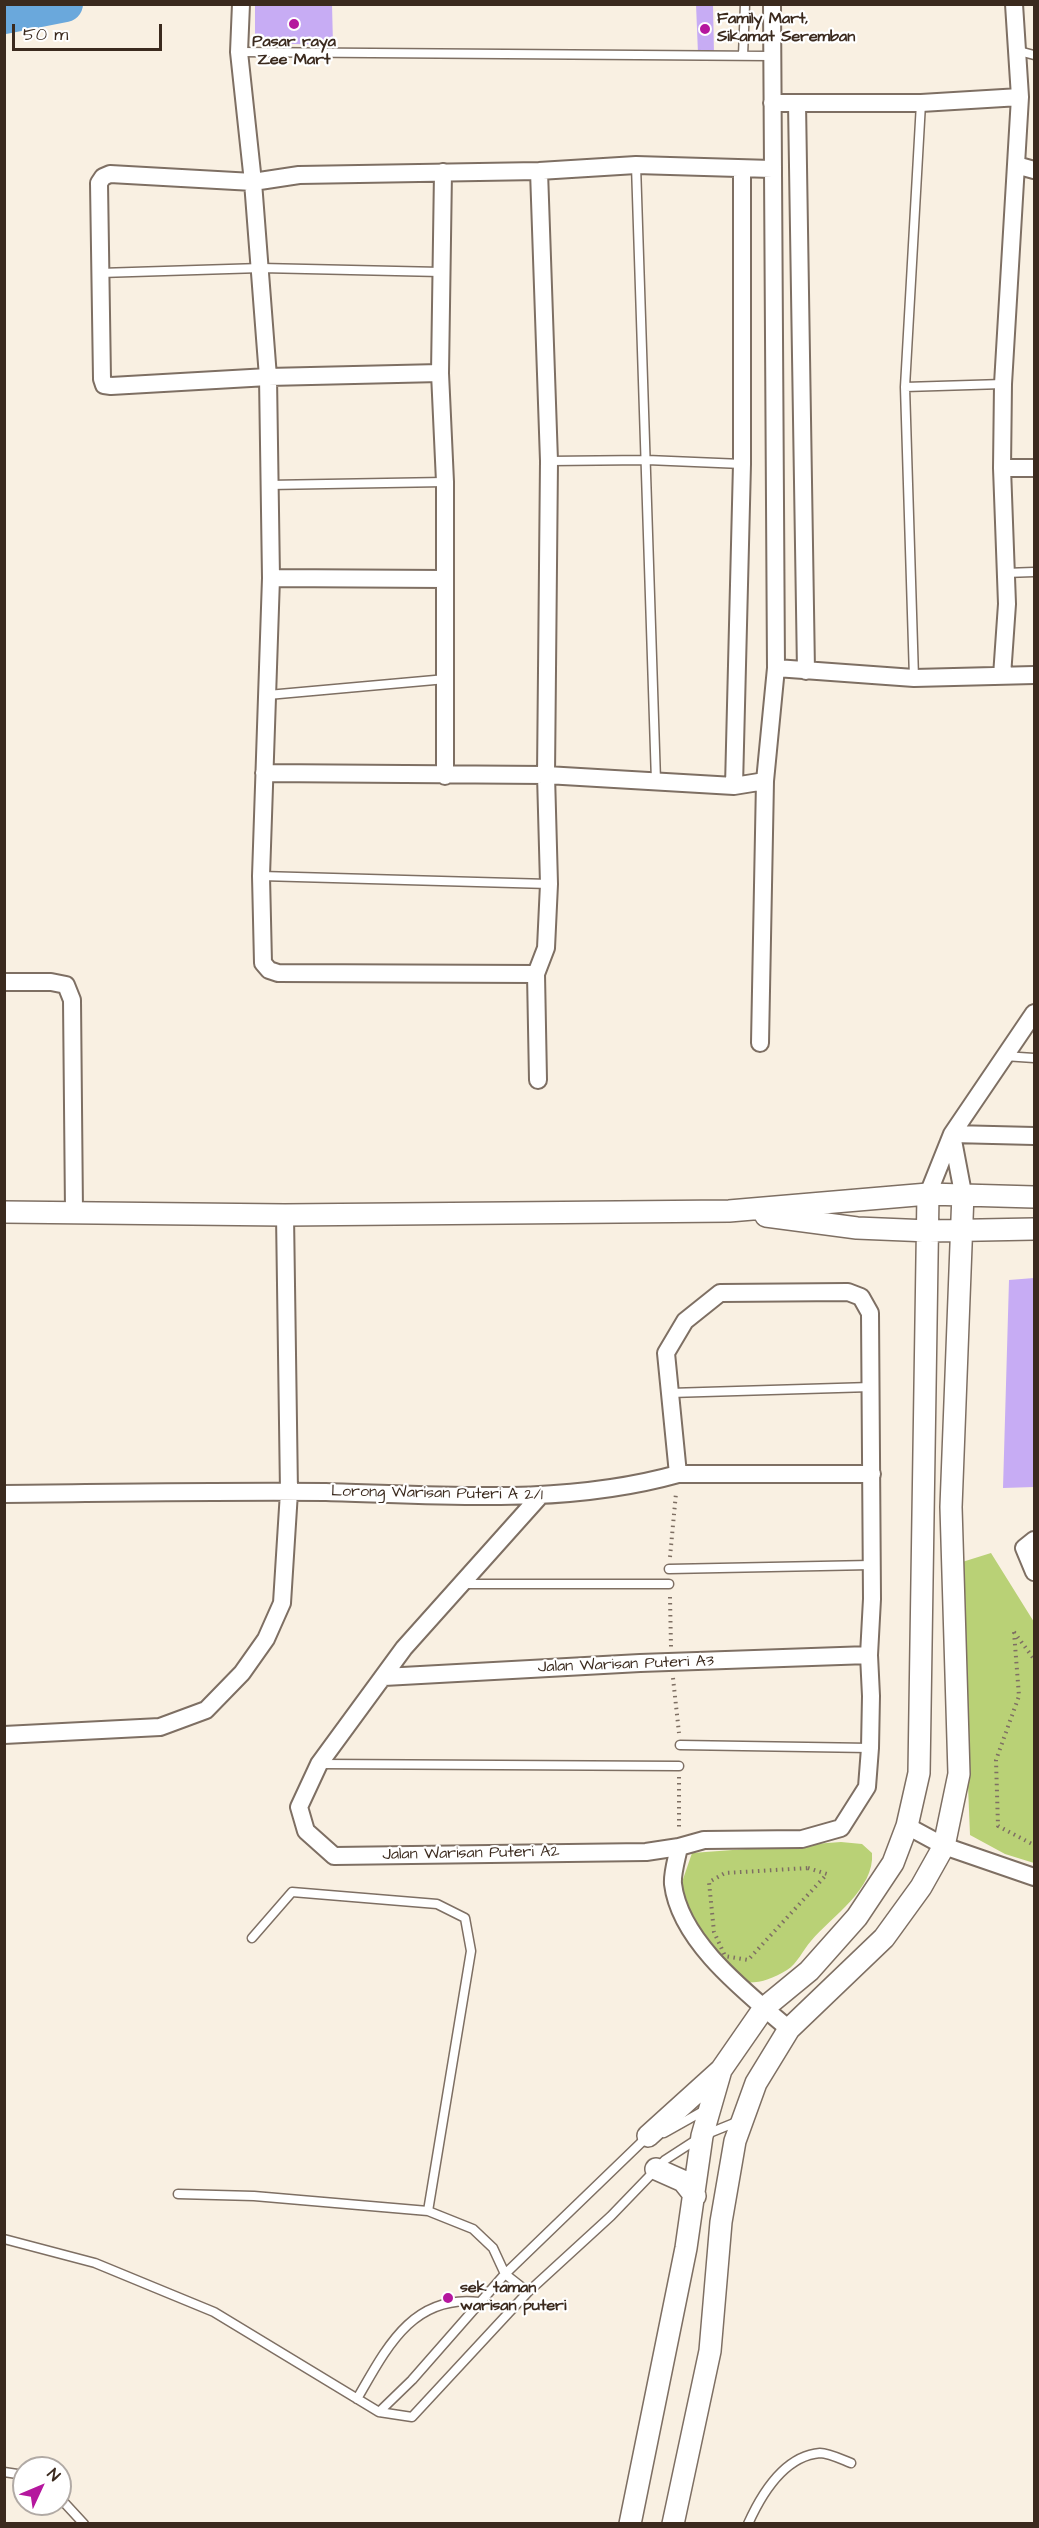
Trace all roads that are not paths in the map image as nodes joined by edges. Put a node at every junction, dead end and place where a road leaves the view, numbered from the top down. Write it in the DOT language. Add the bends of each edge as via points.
graph roads {
  1 [pos="241,4"];
  2 [pos="745,4"];
  3 [pos="772,4"];
  4 [pos="1014,4"];
  5 [pos="1015,50"];
  6 [pos="239,52"];
  7 [pos="1035,55"];
  8 [pos="743,56"];
  9 [pos="771,56"];
  10 [pos="1020,97"];
  11 [pos="772,103"];
  12 [pos="797,103"];
  13 [pos="921,103"];
  14 [pos="636,165"];
  15 [pos="1016,165"];
  16 [pos="772,169"];
  17 [pos="742,170"];
  18 [pos="1035,170"];
  19 [pos="538,171"];
  20 [pos="442,172"];
  21 [pos="254,182"];
  22 [pos="261,268"];
  23 [pos="441,272"];
  24 [pos="100,273"];
  25 [pos="440,373"];
  26 [pos="268,377"];
  27 [pos="1003,384"];
  28 [pos="905,387"];
  29 [pos="549,460"];
  30 [pos="647,460"];
  31 [pos="742,464"];
  32 [pos="1002,468"];
  33 [pos="1035,468"];
  34 [pos="446,482"];
  35 [pos="268,485"];
  36 [pos="1035,572"];
  37 [pos="1005,573"];
  38 [pos="271,578"];
  39 [pos="446,579"];
  40 [pos="776,668"];
  41 [pos="806,671"];
  42 [pos="1035,675"];
  43 [pos="1002,676"];
  44 [pos="914,678"];
  45 [pos="446,679"];
  46 [pos="268,695"];
  47 [pos="264,773"];
  48 [pos="546,775"];
  49 [pos="445,776"];
  50 [pos="656,781"];
  51 [pos="765,781"];
  52 [pos="734,786"];
  53 [pos="261,876"];
  54 [pos="549,884"];
  55 [pos="536,974"];
  56 [pos="4,982"];
  57 [pos="1035,1013"];
  58 [pos="760,1043"];
  59 [pos="1004,1056"];
  60 [pos="1035,1058"];
  61 [pos="538,1080"];
  62 [pos="952,1134"];
  63 [pos="1035,1136"];
  64 [pos="963,1193"];
  65 [pos="928,1194"];
  66 [pos="1035,1197"];
  67 [pos="729,1211"];
  68 [pos="4,1212"];
  69 [pos="74,1212"];
  70 [pos="285,1215"];
  71 [pos="1035,1229"];
  72 [pos="929,1231"];
  73 [pos="962,1231"];
  74 [pos="871,1387"];
  75 [pos="670,1394"];
  76 [pos="678,1474"];
  77 [pos="872,1474"];
  78 [pos="289,1492"];
  79 [pos="4,1494"];
  80 [pos="540,1496"];
  81 [pos="1035,1540"];
  82 [pos="871,1565"];
  83 [pos="669,1569"];
  84 [pos="1035,1572"];
  85 [pos="459,1584"];
  86 [pos="669,1584"];
  87 [pos="869,1655"];
  88 [pos="384,1677"];
  89 [pos="4,1735"];
  90 [pos="681,1745"];
  91 [pos="870,1748"];
  92 [pos="320,1764"];
  93 [pos="679,1766"];
  94 [pos="907,1826"];
  95 [pos="944,1846"];
  96 [pos="680,1847"];
  97 [pos="1035,1877"];
  98 [pos="252,1938"];
  99 [pos="764,2008"];
  100 [pos="789,2029"];
  101 [pos="721,2070"];
  102 [pos="711,2107"];
  103 [pos="742,2120"];
  104 [pos="648,2136"];
  105 [pos="702,2136"];
  106 [pos="656,2169"];
  107 [pos="178,2194"];
  108 [pos="695,2196"];
  109 [pos="428,2211"];
  110 [pos="4,2239"];
  111 [pos="505,2274"];
  112 [pos="528,2292"];
  113 [pos="479,2302"];
  114 [pos="357,2399"];
  115 [pos="379,2412"];
  116 [pos="851,2463"];
  117 [pos="72,2510"];
  118 [pos="84,2523"];
  119 [pos="630,2523"];
  120 [pos="673,2523"];
  121 [pos="748,2523"];
  1 -- 6 [label="street"];
  2 -- 8 [label="lane"];
  3 -- 9 [label="street"];
  4 -- 5 [label="street"];
  5 -- 7 [label="lane"];
  5 -- 10 [label="street"];
  6 -- 8 [label="lane"];
  6 -- 21 [label="street"];
  8 -- 9 [label="lane"];
  9 -- 11 [label="street"];
  10 -- 13 [label="street"];
  10 -- 15 [label="street"];
  11 -- 12 [label="street"];
  11 -- 16 [label="street"];
  12 -- 13 [label="street"];
  12 -- 41 [label="street"];
  13 -- 28 [label="lane"];
  14 -- 17 [label="street"];
  14 -- 19 [label="street"];
  14 -- 30 [label="lane"];
  15 -- 18 [label="street"];
  15 -- 27 [label="street"];
  16 -- 17 [label="street"];
  16 -- 40 [label="street"];
  17 -- 31 [label="street"];
  19 -- 20 [label="street"];
  19 -- 29 [label="street"];
  20 -- 21 [label="street" via="299,175"];
  20 -- 23 [label="street"];
  21 -- 22 [label="street"];
  21 -- 24 [label="street" via="110,174 103,177 99,183"];
  22 -- 23 [label="lane"];
  22 -- 24 [label="lane"];
  22 -- 26 [label="street"];
  23 -- 25 [label="street"];
  24 -- 26 [label="street" via="104,385"];
  25 -- 26 [label="street"];
  25 -- 34 [label="street"];
  26 -- 35 [label="street"];
  27 -- 28 [label="lane"];
  27 -- 32 [label="street"];
  28 -- 44 [label="lane"];
  29 -- 30 [label="lane"];
  29 -- 48 [label="street"];
  30 -- 31 [label="lane"];
  30 -- 50 [label="lane"];
  31 -- 52 [label="street"];
  32 -- 33 [label="street"];
  32 -- 37 [label="street"];
  34 -- 35 [label="lane"];
  34 -- 39 [label="street"];
  35 -- 38 [label="street"];
  36 -- 37 [label="lane"];
  37 -- 43 [label="street"];
  38 -- 39 [label="street"];
  38 -- 46 [label="street"];
  39 -- 45 [label="street"];
  40 -- 41 [label="street"];
  40 -- 51 [label="street"];
  41 -- 44 [label="street"];
  42 -- 43 [label="street"];
  43 -- 44 [label="street"];
  45 -- 46 [label="lane"];
  45 -- 49 [label="street"];
  46 -- 47 [label="street"];
  47 -- 49 [label="street"];
  47 -- 53 [label="street"];
  48 -- 49 [label="street"];
  48 -- 50 [label="street"];
  48 -- 54 [label="street"];
  50 -- 52 [label="street"];
  51 -- 52 [label="street"];
  51 -- 58 [label="street"];
  53 -- 54 [label="lane"];
  53 -- 55 [label="street" via="263,963 269,970 294,974"];
  54 -- 55 [label="street" via="546,948"];
  55 -- 61 [label="street"];
  56 -- 69 [label="street" via="66,985 72,999"];
  57 -- 59 [label="street"];
  59 -- 60 [label="lane"];
  59 -- 62 [label="street"];
  62 -- 63 [label="street"];
  62 -- 64 [label="street"];
  62 -- 65 [label="street"];
  64 -- 65 [label="street"];
  64 -- 66 [label="street"];
  64 -- 73 [label="street"];
  65 -- 67 [label="street"];
  65 -- 72 [label="street"];
  67 -- 70 [label="street"];
  67 -- 72 [label="street" via="857,1228"];
  68 -- 69 [label="street"];
  69 -- 70 [label="street"];
  70 -- 78 [label="street"];
  71 -- 73 [label="street"];
  72 -- 73 [label="street"];
  72 -- 94 [label="street" via="919,1773"];
  73 -- 95 [label="street" via="951,1507 959,1774"];
  74 -- 75 [label="lane"];
  74 -- 75 [label="street, Jalan Warisan Puteri A2" via="870,1314 861,1297 848,1292 720,1293 685,1321 666,1353"];
  74 -- 77 [label="street, Jalan Warisan Puteri A2"];
  75 -- 76 [label="street, Jalan Warisan Puteri A2"];
  76 -- 77 [label="street, Lorong Warisan Puteri A 2/1"];
  76 -- 80 [label="street, Lorong Warisan Puteri A 2/1" via="648,1482"];
  77 -- 82 [label="street, Jalan Warisan Puteri A2"];
  78 -- 79 [label="street, Lorong Warisan Puteri A 2/1"];
  78 -- 80 [label="street, Lorong Warisan Puteri A 2/1"];
  78 -- 89 [label="street" via="282,1603 267,1639 242,1673 206,1710 160,1727"];
  80 -- 85 [label="street"];
  81 -- 84 [label="street" via="1024,1548"];
  82 -- 83 [label="lane"];
  82 -- 87 [label="street, Jalan Warisan Puteri A2"];
  85 -- 86 [label="lane"];
  85 -- 88 [label="street"];
  87 -- 88 [label="street, Jalan Warisan Puteri A3"];
  87 -- 91 [label="street, Jalan Warisan Puteri A2"];
  88 -- 92 [label="street"];
  90 -- 91 [label="lane"];
  91 -- 96 [label="street, Jalan Warisan Puteri A2" via="867,1787 841,1828 802,1839 704,1840"];
  92 -- 93 [label="lane"];
  92 -- 96 [label="street, Jalan Warisan Puteri A2" via="299,1807 306,1831 334,1856 646,1852"];
  94 -- 95 [label="street"];
  94 -- 99 [label="street" via="893,1863 857,1917 808,1971"];
  95 -- 97 [label="street"];
  95 -- 100 [label="street" via="921,1887 884,1938"];
  96 -- 99 [label="street" via="672,1882 684,1923 720,1966"];
  98 -- 109 [label="lane" via="292,1892 437,1904 465,1918 471,1951"];
  99 -- 100 [label="street"];
  99 -- 101 [label="street"];
  100 -- 103 [label="street" via="756,2083"];
  101 -- 102 [label="street"];
  101 -- 104 [label="street"];
  102 -- 104 [label="lane" via="663,2133"];
  102 -- 105 [label="street"];
  103 -- 105 [label="lane"];
  103 -- 120 [label="street" via="721,2222 710,2350"];
  104 -- 111 [label="lane"];
  105 -- 106 [label="lane"];
  105 -- 108 [label="street"];
  106 -- 108 [label="street" via="683,2181"];
  106 -- 112 [label="lane"];
  107 -- 109 [label="lane" via="254,2196"];
  108 -- 119 [label="street"];
  109 -- 111 [label="lane" via="473,2229 493,2248"];
  110 -- 114 [label="lane" via="95,2263 214,2312"];
  111 -- 112 [label="lane"];
  111 -- 113 [label="lane"];
  112 -- 115 [label="lane" via="419,2412 412,2417"];
  113 -- 114 [label="lane" via="460,2300 428,2308 401,2330"];
  113 -- 115 [label="lane"];
  114 -- 115 [label="lane"];
  116 -- 121 [label="lane" via="821,2453 797,2461 760,2498"];
  117 -- 118 [label="lane"];
}
